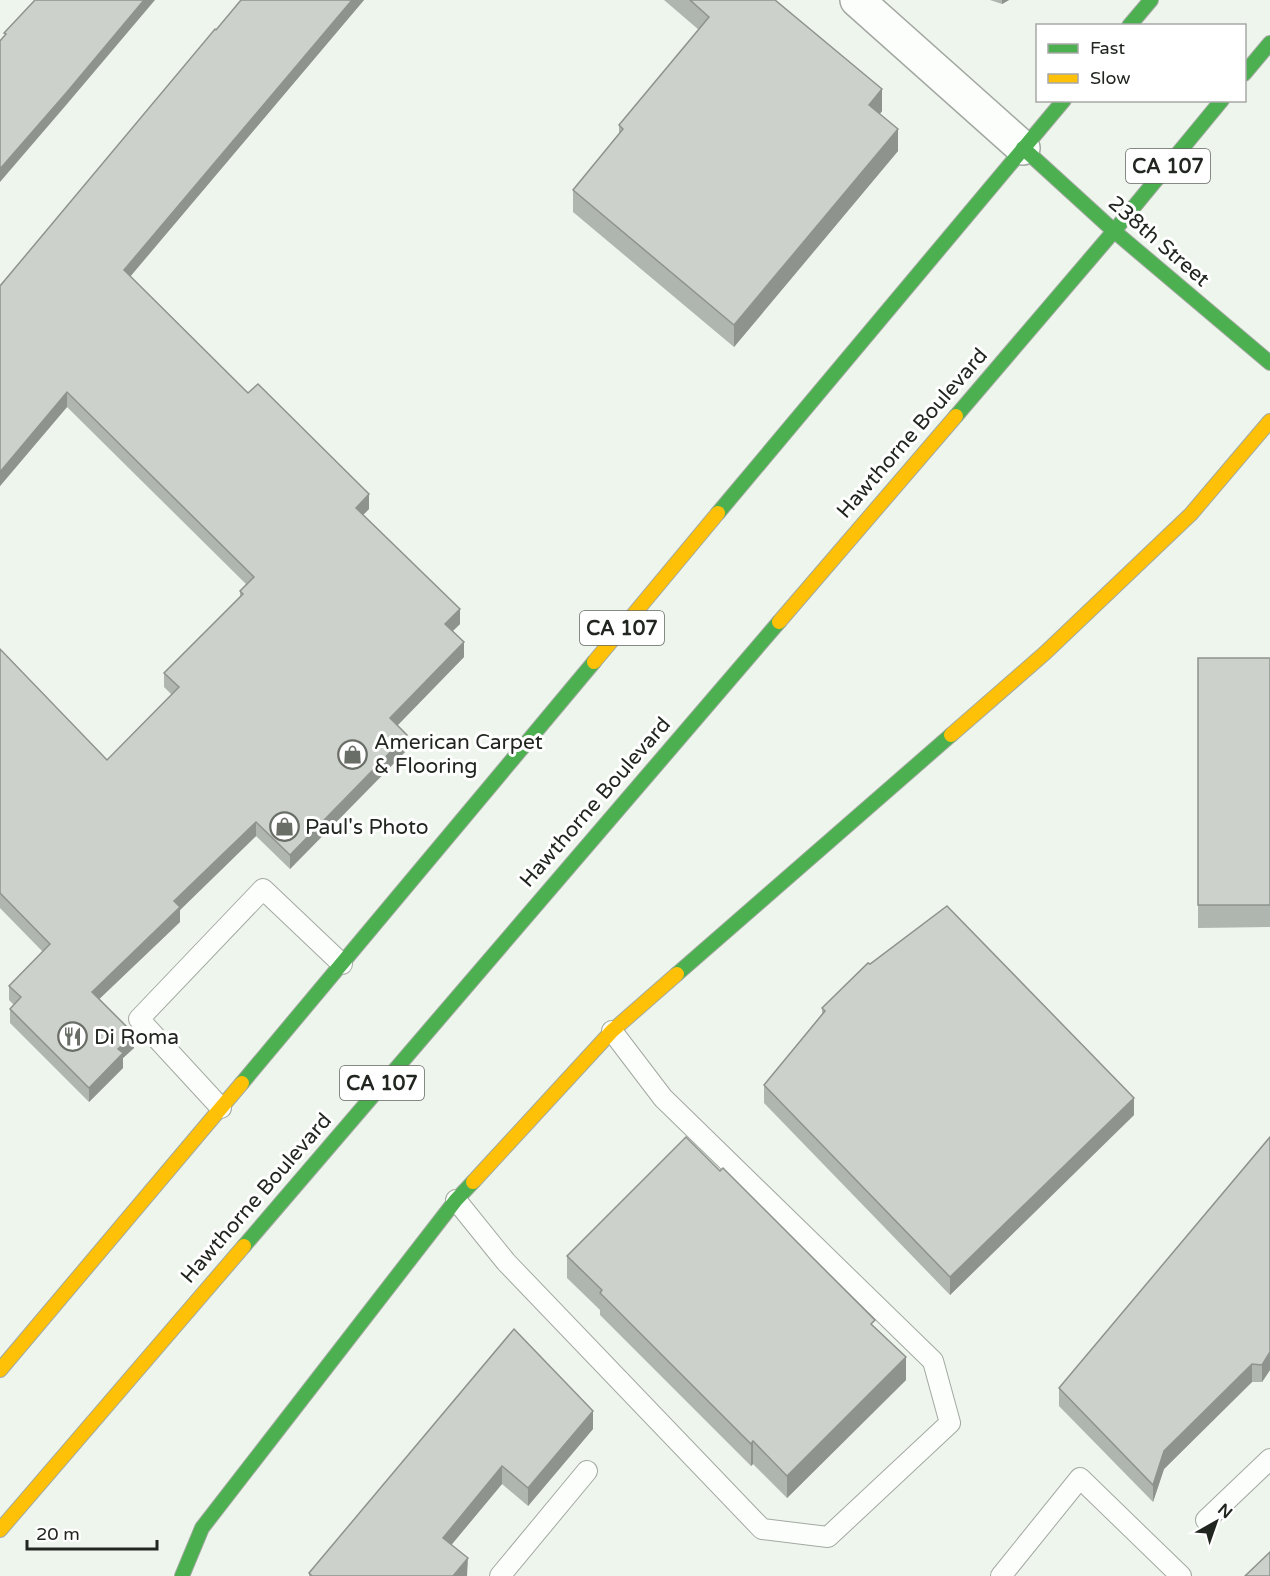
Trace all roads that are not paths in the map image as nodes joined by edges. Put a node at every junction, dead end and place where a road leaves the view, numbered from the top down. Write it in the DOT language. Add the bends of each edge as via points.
graph roads {
  1 [pos="857,0"];
  2 [pos="1151,0"];
  3 [pos="1131,24"];
  4 [pos="1270,43"];
  5 [pos="1246,73"];
  6 [pos="1062,102"];
  7 [pos="1220,102"];
  8 [pos="1023,148"];
  9 [pos="1114,231"];
  10 [pos="1270,363"];
  11 [pos="1270,421"];
  12 [pos="342,964"];
  13 [pos="612,1031"];
  14 [pos="222,1108"];
  15 [pos="456,1200"];
  16 [pos="0,1370"];
  17 [pos="1270,1459"];
  18 [pos="587,1472"];
  19 [pos="1206,1520"];
  20 [pos="0,1530"];
  21 [pos="1170,1572"];
  22 [pos="182,1576"];
  23 [pos="500,1576"];
  24 [pos="1000,1576"];
  1 -- 8 [label="street"];
  2 -- 3 [label="main road"];
  4 -- 5 [label="main road"];
  6 -- 8 [label="main road, CA 107"];
  7 -- 9 [label="main road, Hawthorne Boulevard / CA 107"];
  8 -- 9 [label="main road, 238th Street"];
  8 -- 12 [label="main road, CA 107"];
  9 -- 10 [label="main road, 238th Street"];
  9 -- 20 [label="main road, Hawthorne Boulevard / CA 107"];
  11 -- 13 [label="main road" via="1191,514 1045,653"];
  12 -- 14 [label="main road, CA 107"];
  12 -- 14 [label="lane" via="262,889 139,1019"];
  13 -- 15 [label="main road"];
  13 -- 15 [label="lane" via="663,1098 933,1362 950,1423 828,1537 762,1529 506,1262"];
  14 -- 16 [label="main road, CA 107"];
  15 -- 22 [label="main road" via="202,1528"];
  17 -- 19 [label="lane"];
  18 -- 23 [label="lane"];
  21 -- 24 [label="lane" via="1080,1478"];
}
